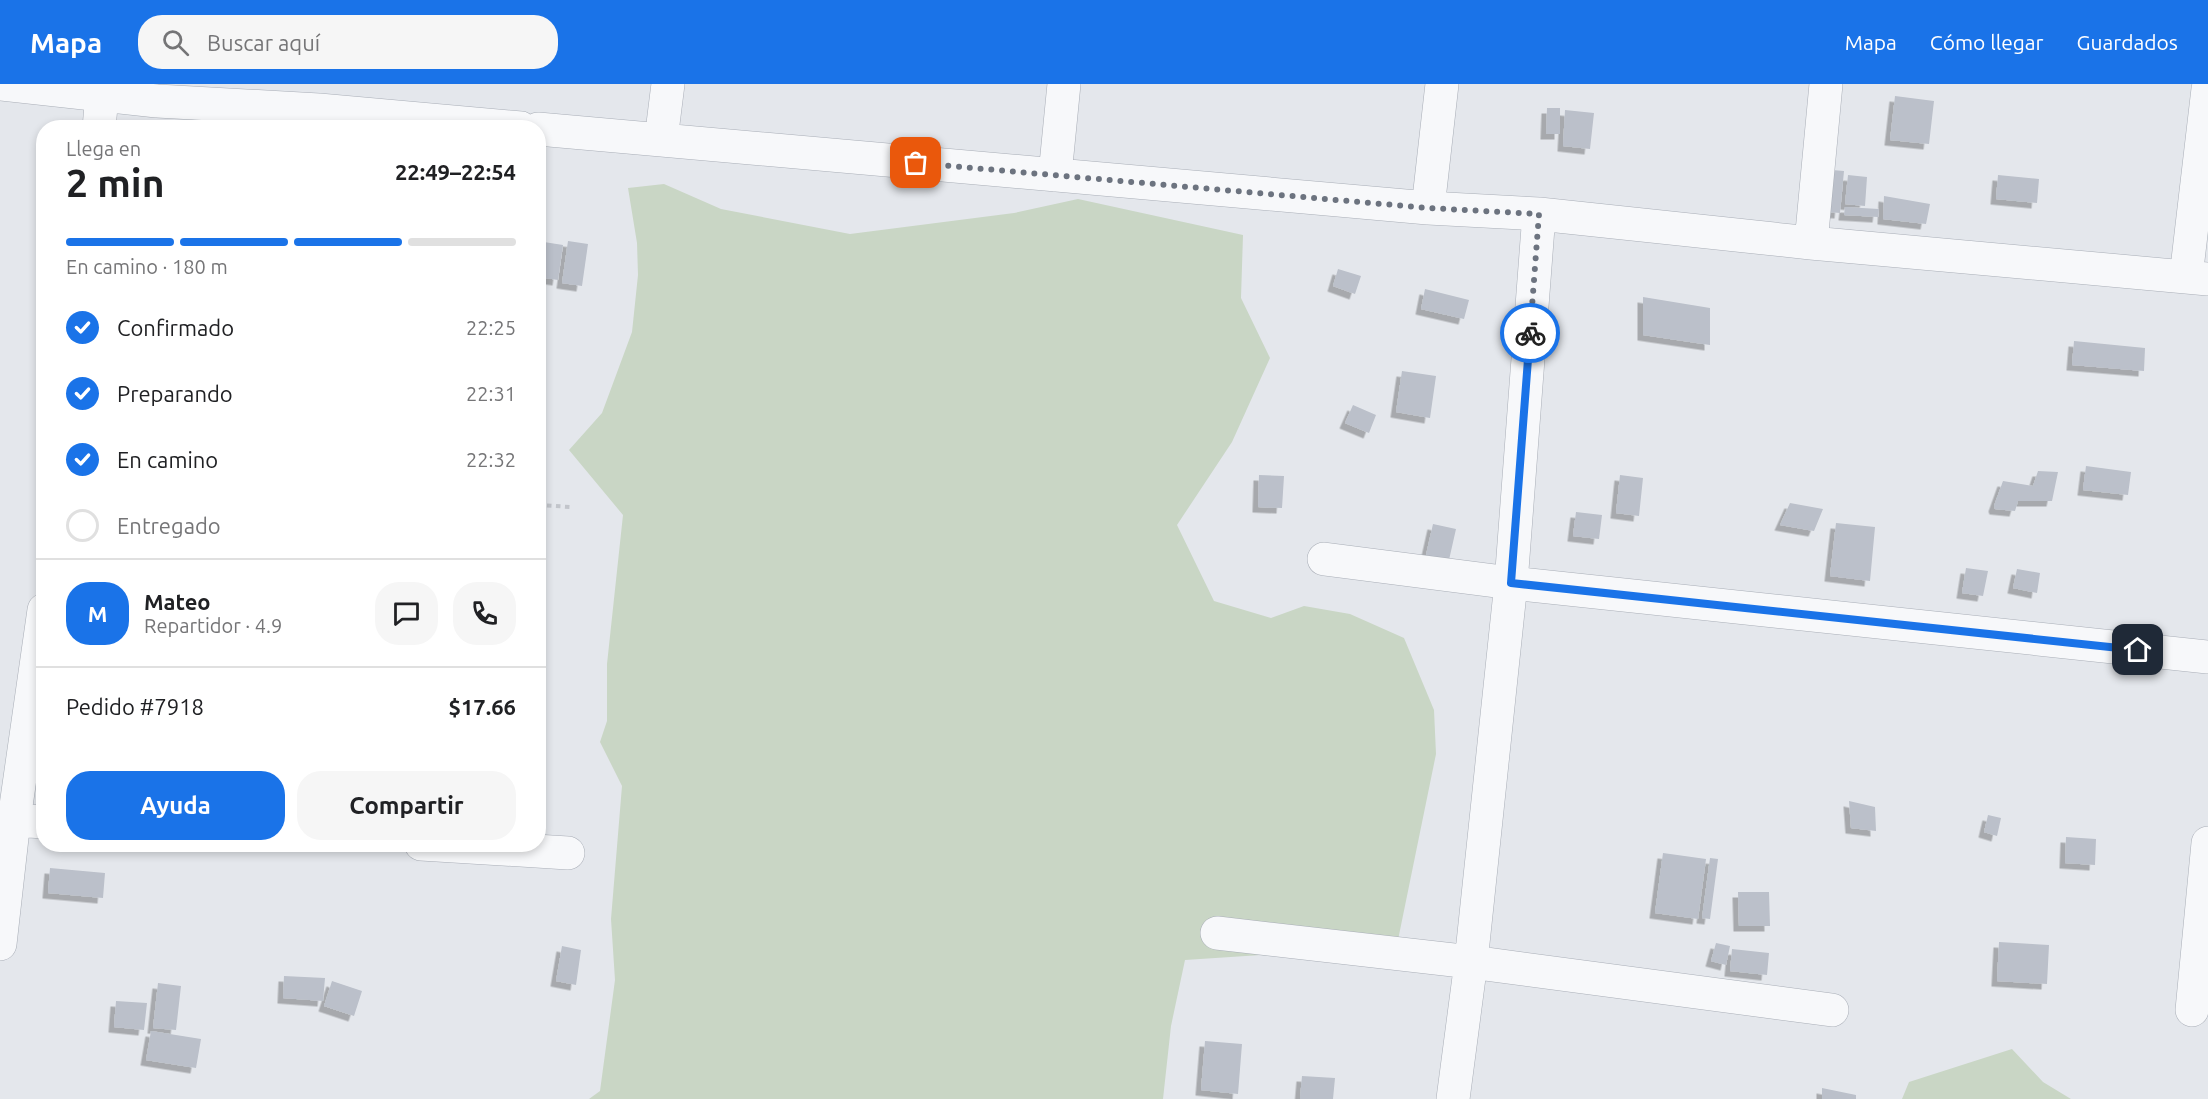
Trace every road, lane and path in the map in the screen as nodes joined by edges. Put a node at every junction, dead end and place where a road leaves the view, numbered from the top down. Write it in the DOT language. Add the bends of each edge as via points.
graph roads {
  1 [pos="1,84"];
  2 [pos="668,84"];
  3 [pos="1064,84"];
  4 [pos="1442,84"];
  5 [pos="1826,84"];
  6 [pos="102,89"];
  7 [pos="2208,89"];
  8 [pos="100,120"];
  9 [pos="431,120"];
  10 [pos="546,130"];
  11 [pos="661,140"];
  12 [pos="1055,175"];
  13 [pos="1428,208"];
  14 [pos="1539,214"];
  15 [pos="1810,243"];
  16 [pos="2197,278"];
  17 [pos="546,505"];
  18 [pos="571,507"];
  19 [pos="1324,559"];
  20 [pos="1511,583"];
  21 [pos="2208,657"];
  22 [pos="36,723"];
  23 [pos="29,821"];
  24 [pos="2208,843"];
  25 [pos="539,852"];
  26 [pos="568,854"];
  27 [pos="1216,933"];
  28 [pos="0,944"];
  29 [pos="1471,962"];
  30 [pos="1832,1010"];
  31 [pos="2192,1010"];
  32 [pos="1453,1099"];
  1 -- 6 [label="street"];
  2 -- 11 [label="street"];
  3 -- 12 [label="street"];
  4 -- 13 [label="street"];
  5 -- 15 [label="street"];
  6 -- 8 [label="street"];
  6 -- 9 [label="street" via="157,101"];
  7 -- 16 [label="street"];
  10 -- 11 [label="street"];
  11 -- 12 [label="street"];
  12 -- 13 [label="street"];
  13 -- 14 [label="street"];
  14 -- 15 [label="street"];
  14 -- 20 [label="street"];
  15 -- 16 [label="street"];
  17 -- 18 [label="path"];
  19 -- 20 [label="street"];
  20 -- 21 [label="street"];
  20 -- 29 [label="street"];
  22 -- 23 [label="street"];
  23 -- 28 [label="street"];
  24 -- 31 [label="street"];
  25 -- 26 [label="street"];
  27 -- 29 [label="street"];
  29 -- 30 [label="street"];
  29 -- 32 [label="street"];
}
